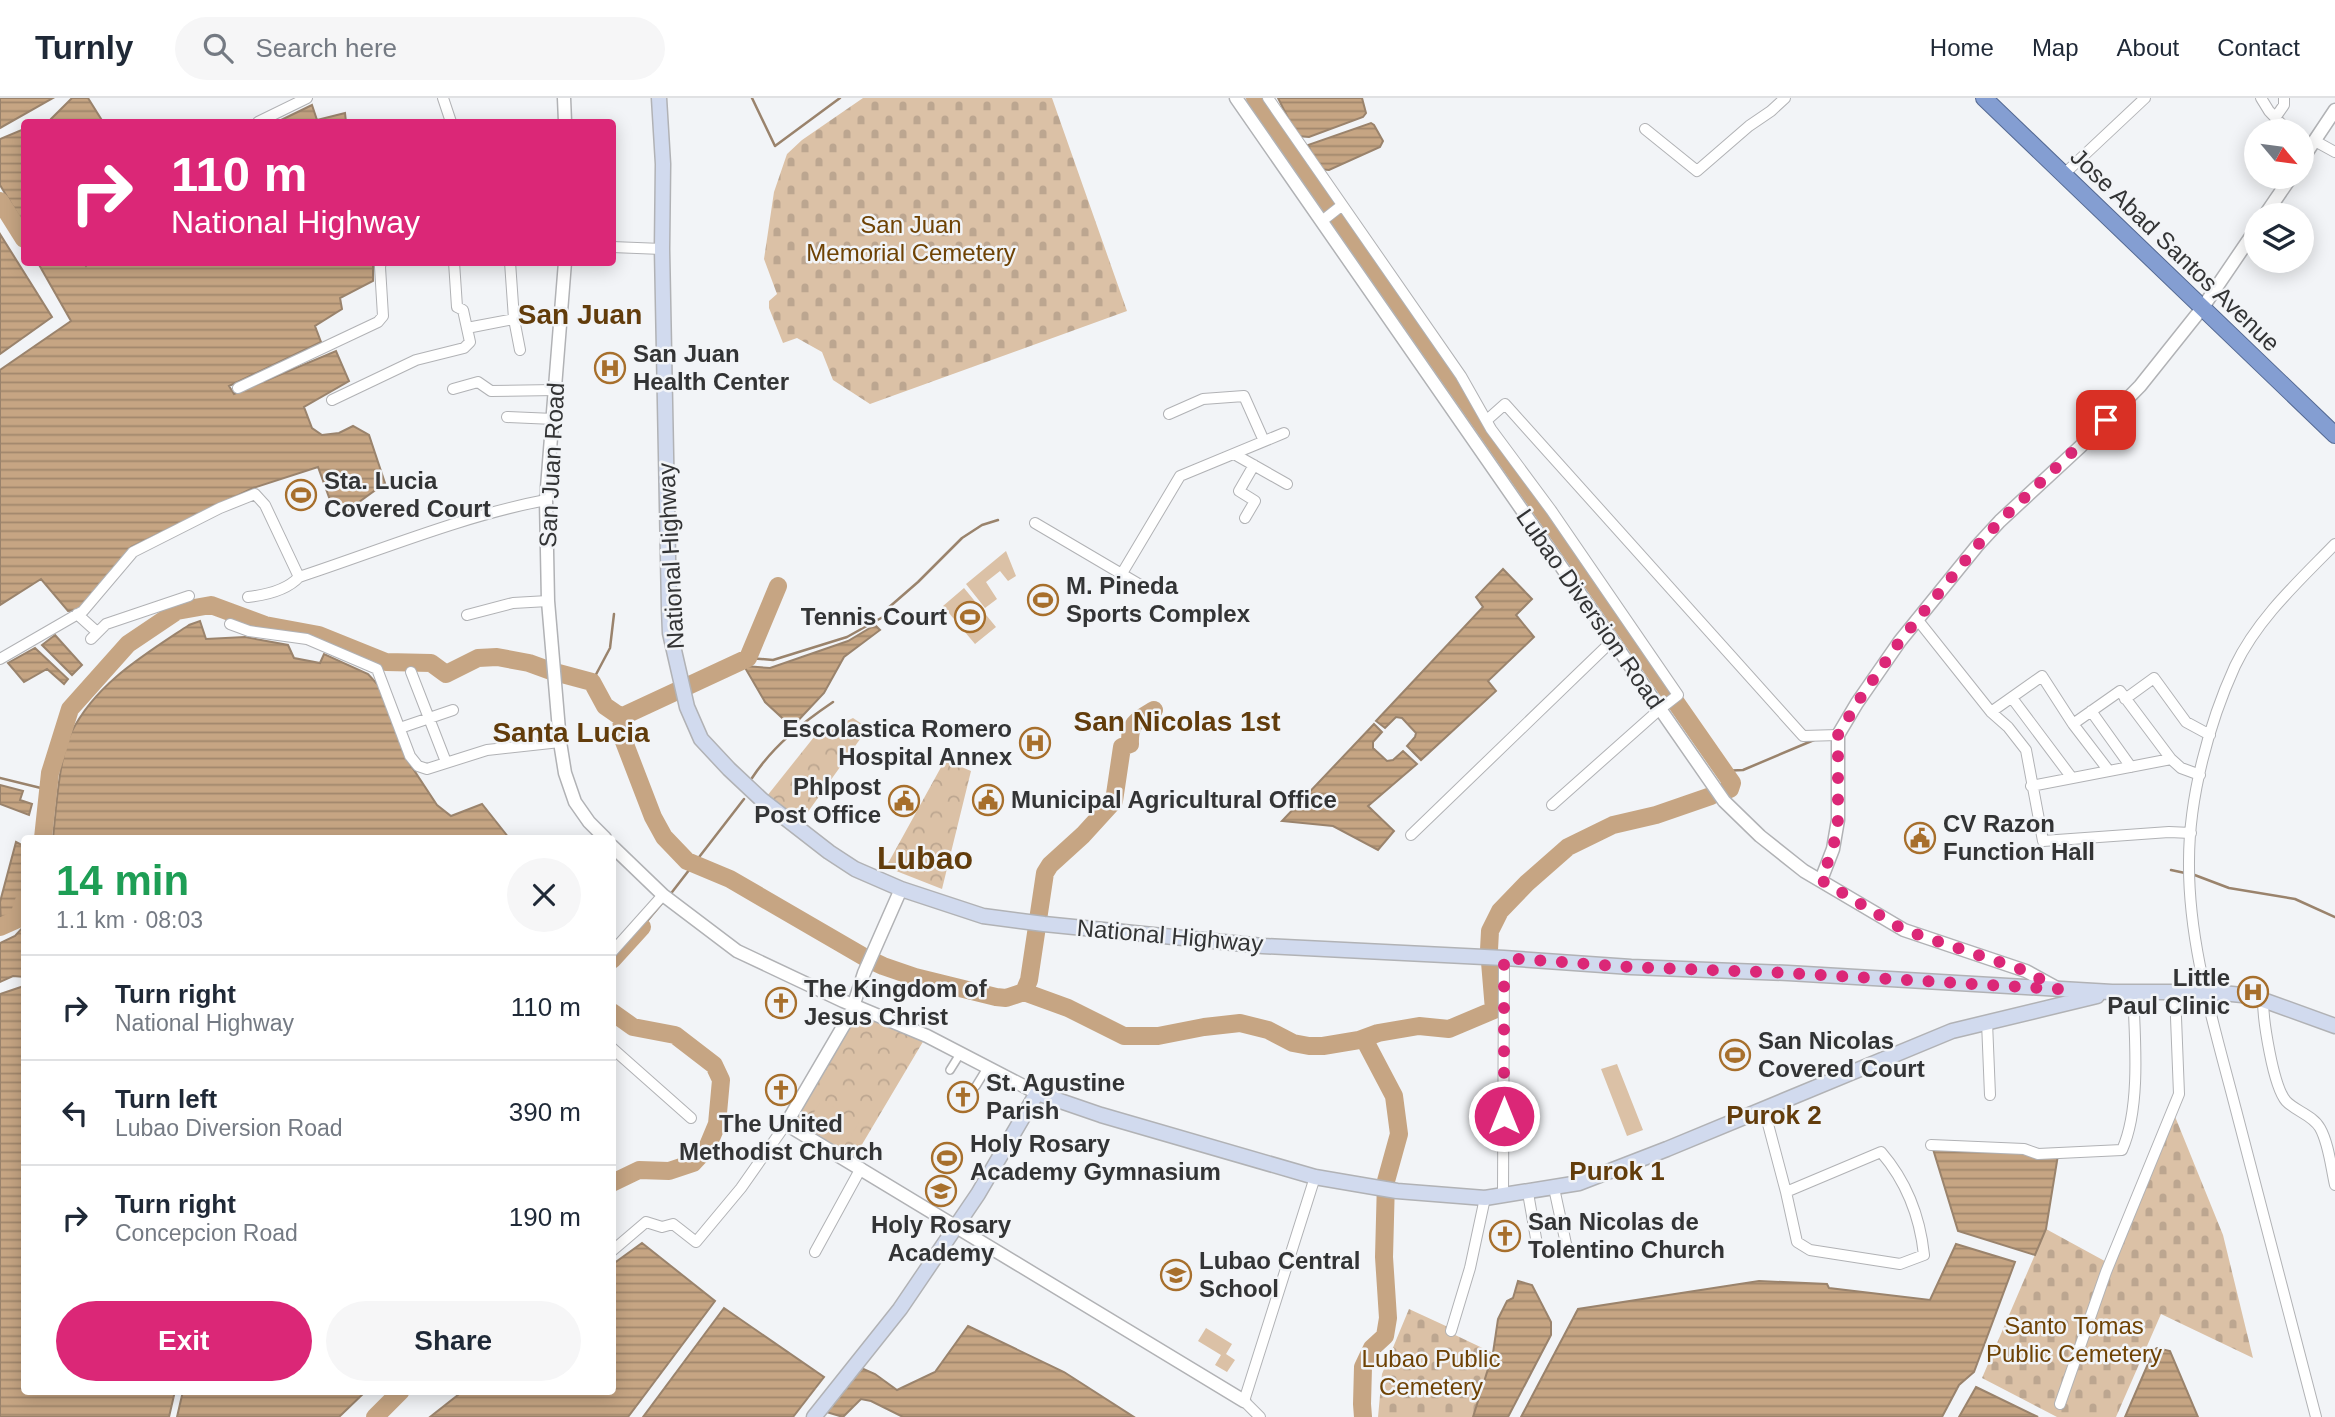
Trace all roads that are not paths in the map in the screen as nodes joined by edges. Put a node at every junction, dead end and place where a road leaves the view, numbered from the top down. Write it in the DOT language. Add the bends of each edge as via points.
graph roads {
  1 [pos="307,98"];
  2 [pos="443,98"];
  3 [pos="564,98"];
  4 [pos="659,98"];
  5 [pos="1236,98"];
  6 [pos="1268,98"];
  7 [pos="1786,98"];
  8 [pos="1984,98"];
  9 [pos="2145,98"];
  10 [pos="2261,98"];
  11 [pos="2284,98"];
  12 [pos="2335,110"];
  13 [pos="2275,118"];
  14 [pos="264,119"];
  15 [pos="450,119"];
  16 [pos="565,119"];
  17 [pos="1645,129"];
  18 [pos="2314,139"];
  19 [pos="2314,151"];
  20 [pos="2335,152"];
  21 [pos="2063,175"];
  22 [pos="1340,207"];
  23 [pos="1324,219"];
  24 [pos="616,247"];
  25 [pos="2244,247"];
  26 [pos="663,249"];
  27 [pos="380,266"];
  28 [pos="454,266"];
  29 [pos="510,266"];
  30 [pos="565,266"];
  31 [pos="2203,307"];
  32 [pos="514,319"];
  33 [pos="467,328"];
  34 [pos="520,350"];
  35 [pos="238,388"];
  36 [pos="453,389"];
  37 [pos="556,390"];
  38 [pos="332,400"];
  39 [pos="1169,414"];
  40 [pos="507,417"];
  41 [pos="554,419"];
  42 [pos="1487,420"];
  43 [pos="1284,433"];
  44 [pos="2335,435"];
  45 [pos="1264,441"];
  46 [pos="1234,454"];
  47 [pos="1254,466"];
  48 [pos="1287,484"];
  49 [pos="546,500"];
  50 [pos="1245,518"];
  51 [pos="1035,523"];
  52 [pos="2335,544"];
  53 [pos="1121,575"];
  54 [pos="299,577"];
  55 [pos="1142,586"];
  56 [pos="190,596"];
  57 [pos="248,597"];
  58 [pos="548,601"];
  59 [pos="77,614"];
  60 [pos="467,615"];
  61 [pos="1917,619"];
  62 [pos="230,624"];
  63 [pos="1612,641"];
  64 [pos="0,659"];
  65 [pos="411,672"];
  66 [pos="2012,698"];
  67 [pos="2125,699"];
  68 [pos="1661,708"];
  69 [pos="453,710"];
  70 [pos="2091,711"];
  71 [pos="1991,712"];
  72 [pos="430,716"];
  73 [pos="2073,723"];
  74 [pos="400,729"];
  75 [pos="1838,735"];
  76 [pos="2210,735"];
  77 [pos="560,742"];
  78 [pos="2171,759"];
  79 [pos="446,762"];
  80 [pos="2131,766"];
  81 [pos="2109,771"];
  82 [pos="2200,775"];
  83 [pos="2072,778"];
  84 [pos="2031,786"];
  85 [pos="1552,805"];
  86 [pos="2191,833"];
  87 [pos="602,835"];
  88 [pos="1411,835"];
  89 [pos="616,850"];
  90 [pos="1821,880"];
  91 [pos="901,889"];
  92 [pos="666,898"];
  93 [pos="616,948"];
  94 [pos="1502,958"];
  95 [pos="2058,989"];
  96 [pos="2112,992"];
  97 [pos="2133,992"];
  98 [pos="2175,992"];
  99 [pos="2206,992"];
  100 [pos="2263,1000"];
  101 [pos="853,1004"];
  102 [pos="1987,1023"];
  103 [pos="2335,1026"];
  104 [pos="616,1052"];
  105 [pos="960,1054"];
  106 [pos="987,1068"];
  107 [pos="950,1070"];
  108 [pos="976,1086"];
  109 [pos="1037,1093"];
  110 [pos="1990,1095"];
  111 [pos="1764,1109"];
  112 [pos="691,1118"];
  113 [pos="786,1124"];
  114 [pos="2335,1135"];
  115 [pos="2323,1136"];
  116 [pos="1931,1145"];
  117 [pos="861,1168"];
  118 [pos="1315,1177"];
  119 [pos="2335,1185"];
  120 [pos="1554,1188"];
  121 [pos="1786,1192"];
  122 [pos="1528,1193"];
  123 [pos="1503,1195"];
  124 [pos="1485,1198"];
  125 [pos="956,1228"];
  126 [pos="1537,1244"];
  127 [pos="616,1248"];
  128 [pos="815,1252"];
  129 [pos="1568,1253"];
  130 [pos="1451,1331"];
  131 [pos="1244,1401"];
  132 [pos="2060,1404"];
  133 [pos="814,1417"];
  134 [pos="1259,1417"];
  135 [pos="2316,1417"];
  1 -- 14 [label="street"];
  2 -- 15 [label="street"];
  3 -- 16 [label="street"];
  4 -- 26 [label="main road, National Highway"];
  5 -- 23 [label="street, Lubao Diversion Road"];
  6 -- 22 [label="street"];
  7 -- 17 [label="street" via="1697,172"];
  8 -- 21 [label="highway, Jose Abad Santos Avenue"];
  9 -- 21 [label="street"];
  10 -- 13 [label="street"];
  11 -- 13 [label="street"];
  12 -- 18 [label="street"];
  19 -- 20 [label="street"];
  21 -- 31 [label="highway, Jose Abad Santos Avenue"];
  22 -- 23 [label="street"];
  22 -- 42 [label="street" via="1427,326"];
  23 -- 63 [label="street, Lubao Diversion Road"];
  24 -- 26 [label="street"];
  25 -- 31 [label="street"];
  26 -- 91 [label="main road, National Highway" via="670,633 687,707 701,739 762,800 847,863"];
  27 -- 35 [label="street" via="383,316 378,322"];
  28 -- 33 [label="street" via="457,307 463,310"];
  29 -- 32 [label="street"];
  30 -- 37 [label="street, San Juan Road"];
  31 -- 44 [label="highway, Jose Abad Santos Avenue"];
  31 -- 61 [label="street" via="2140,386 2000,521"];
  32 -- 33 [label="street"];
  32 -- 34 [label="street"];
  33 -- 38 [label="street" via="470,342 464,348 416,360"];
  36 -- 37 [label="street" via="478,382 491,391"];
  37 -- 41 [label="street, San Juan Road"];
  39 -- 45 [label="street" via="1203,399 1244,397"];
  40 -- 41 [label="street"];
  41 -- 49 [label="street, San Juan Road"];
  42 -- 68 [label="street" via="1678,695"];
  42 -- 75 [label="street" via="1505,404 1803,736"];
  43 -- 45 [label="street"];
  45 -- 46 [label="street"];
  46 -- 47 [label="street"];
  46 -- 53 [label="street" via="1180,476"];
  47 -- 48 [label="street"];
  47 -- 50 [label="street" via="1239,491 1255,500"];
  49 -- 54 [label="street" via="476,517"];
  49 -- 58 [label="street, San Juan Road"];
  51 -- 53 [label="street"];
  52 -- 76 [label="street" via="2281,599 2236,664"];
  53 -- 55 [label="street"];
  54 -- 57 [label="street" via="292,585"];
  54 -- 59 [label="street" via="265,505 255,494 133,552"];
  56 -- 59 [label="street" via="106,624 94,636"];
  58 -- 60 [label="street" via="513,603"];
  58 -- 77 [label="street, San Juan Road"];
  59 -- 64 [label="street"];
  61 -- 71 [label="street"];
  61 -- 75 [label="street"];
  62 -- 74 [label="street" via="307,639 370,664 377,669"];
  63 -- 68 [label="street, Lubao Diversion Road"];
  63 -- 88 [label="street"];
  65 -- 72 [label="street"];
  66 -- 71 [label="street"];
  66 -- 73 [label="street" via="2042,676"];
  66 -- 83 [label="street"];
  67 -- 70 [label="street" via="2120,691"];
  67 -- 76 [label="street" via="2154,678 2186,722"];
  67 -- 78 [label="street"];
  68 -- 85 [label="street"];
  68 -- 90 [label="street, Lubao Diversion Road" via="1724,801 1779,852"];
  69 -- 72 [label="street"];
  70 -- 73 [label="street"];
  70 -- 80 [label="street"];
  71 -- 84 [label="street" via="2026,750"];
  72 -- 74 [label="street"];
  72 -- 79 [label="street"];
  73 -- 81 [label="street"];
  74 -- 79 [label="street" via="418,766 427,769"];
  75 -- 90 [label="street" via="1838,820"];
  76 -- 82 [label="street"];
  77 -- 79 [label="street" via="487,750"];
  77 -- 87 [label="street, San Juan Road" via="575,802"];
  78 -- 80 [label="street"];
  78 -- 82 [label="street"];
  80 -- 81 [label="street"];
  81 -- 83 [label="street"];
  82 -- 86 [label="street"];
  83 -- 84 [label="street"];
  84 -- 86 [label="street" via="2043,841"];
  86 -- 99 [label="street" via="2191,913"];
  89 -- 92 [label="street"];
  90 -- 95 [label="street, Lubao Diversion Road" via="1904,930 2026,971"];
  91 -- 94 [label="main road, National Highway" via="983,916 1022,922 1263,946"];
  91 -- 101 [label="street"];
  92 -- 93 [label="street"];
  92 -- 101 [label="street" via="737,951"];
  94 -- 95 [label="main road, National Highway"];
  94 -- 123 [label="street"];
  95 -- 96 [label="main road, National Highway"];
  96 -- 97 [label="main road, National Highway"];
  96 -- 102 [label="main road"];
  97 -- 98 [label="main road, National Highway"];
  97 -- 116 [label="street" via="2134,1085 2122,1150 2038,1154 2024,1149"];
  98 -- 99 [label="main road, National Highway"];
  98 -- 132 [label="street" via="2179,1094 2106,1272"];
  99 -- 100 [label="main road, National Highway"];
  99 -- 135 [label="street"];
  100 -- 103 [label="main road, National Highway"];
  100 -- 115 [label="street" via="2269,1051 2283,1097 2319,1127"];
  101 -- 105 [label="street"];
  101 -- 113 [label="street"];
  102 -- 110 [label="street"];
  102 -- 111 [label="main road" via="1952,1031"];
  104 -- 112 [label="street"];
  105 -- 106 [label="street"];
  105 -- 107 [label="street"];
  106 -- 108 [label="street"];
  106 -- 109 [label="street"];
  109 -- 118 [label="main road"];
  109 -- 125 [label="main road"];
  111 -- 120 [label="main road" via="1579,1183"];
  111 -- 121 [label="street"];
  113 -- 117 [label="street"];
  113 -- 127 [label="street" via="696,1242 673,1224 662,1227 646,1222"];
  114 -- 115 [label="street"];
  115 -- 119 [label="street"];
  117 -- 125 [label="street"];
  117 -- 128 [label="street"];
  118 -- 124 [label="main road" via="1397,1191"];
  118 -- 131 [label="street"];
  120 -- 122 [label="main road"];
  120 -- 129 [label="street"];
  121 -- 121 [label="street" via="1881,1152 1906,1188 1924,1255 1900,1264 1810,1250 1797,1242"];
  122 -- 123 [label="main road"];
  122 -- 126 [label="street"];
  123 -- 124 [label="main road"];
  124 -- 130 [label="street"];
  125 -- 131 [label="street"];
  125 -- 133 [label="main road" via="900,1309"];
  131 -- 134 [label="street"];
}
